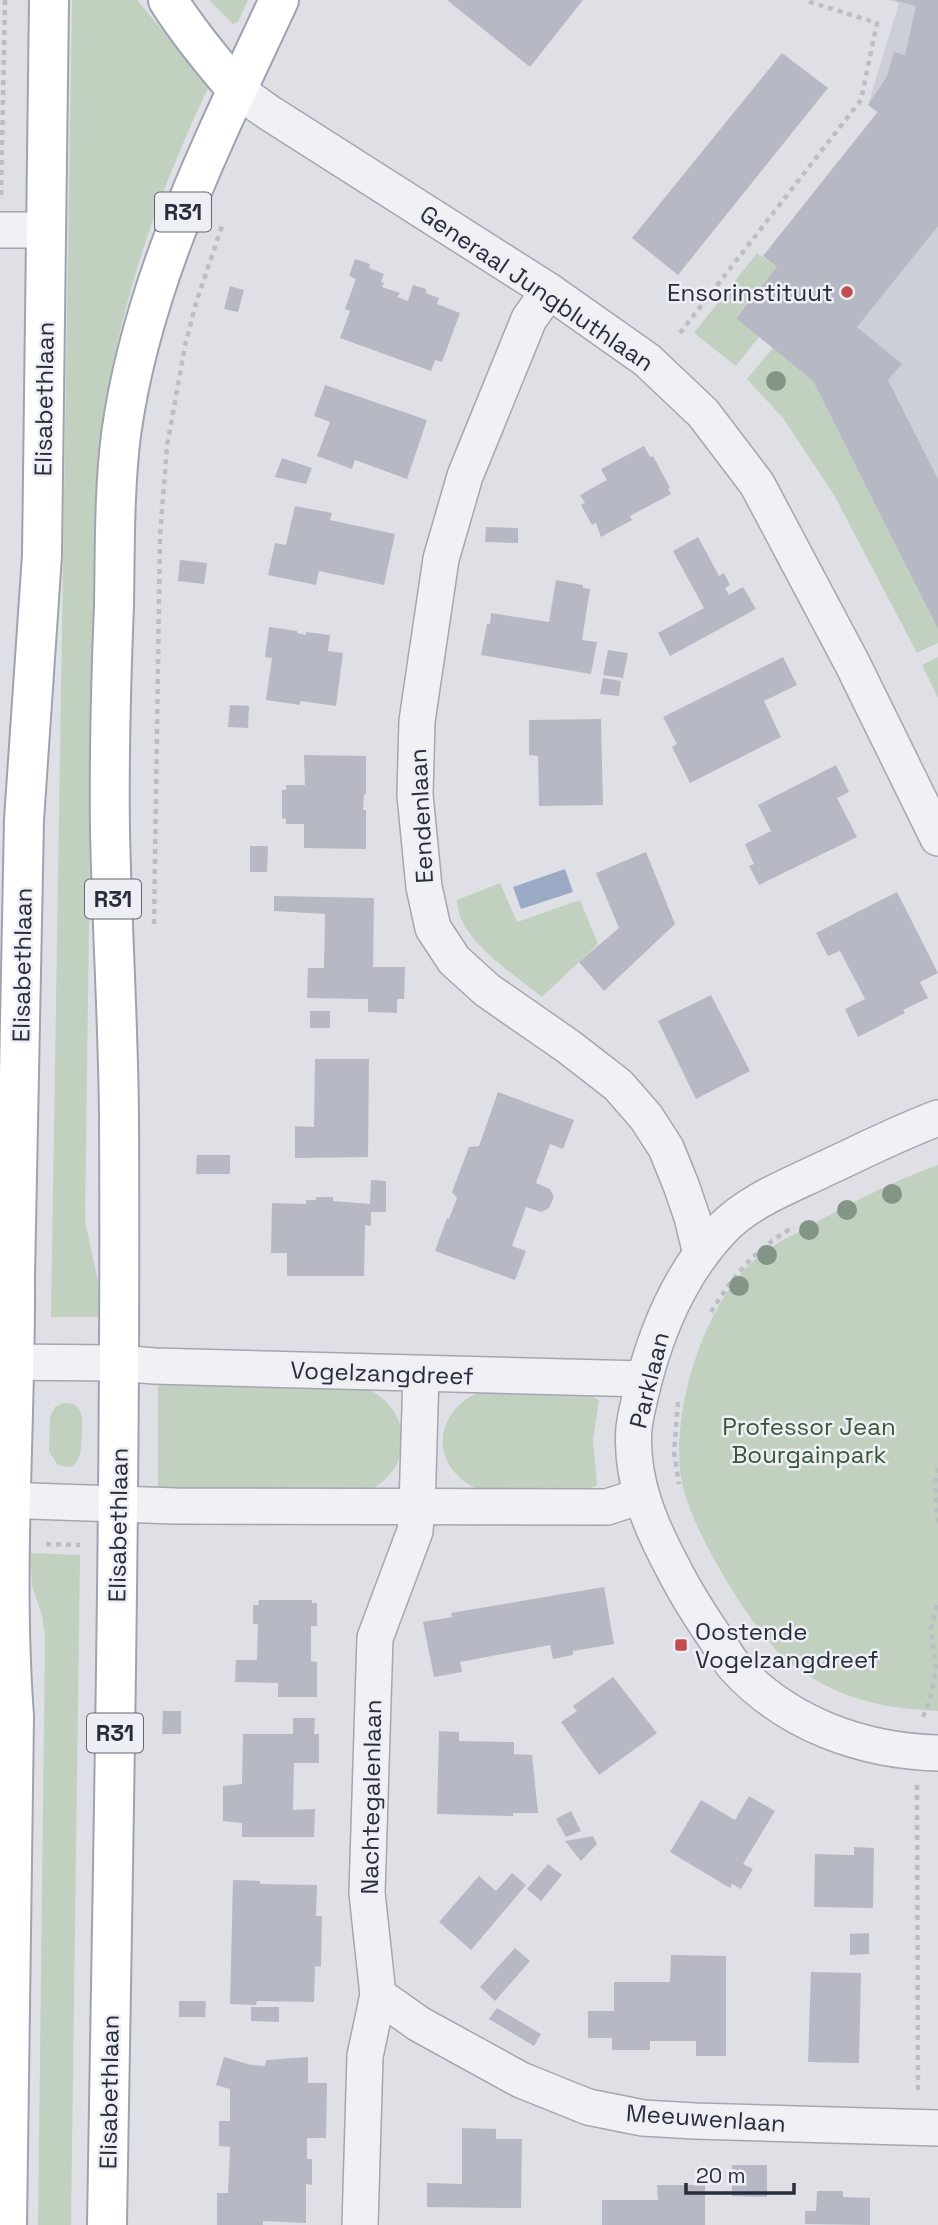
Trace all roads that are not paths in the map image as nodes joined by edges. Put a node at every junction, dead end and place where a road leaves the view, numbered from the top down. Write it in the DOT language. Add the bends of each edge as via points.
graph roads {
  1 [pos="49,0"];
  2 [pos="168,0"];
  3 [pos="279,0"];
  4 [pos="237,90"];
  5 [pos="0,230"];
  6 [pos="46,230"];
  7 [pos="549,290"];
  8 [pos="938,838"];
  9 [pos="938,1118"];
  10 [pos="701,1254"];
  11 [pos="7,1362"];
  12 [pos="119,1363"];
  13 [pos="421,1374"];
  14 [pos="644,1379"];
  15 [pos="641,1496"];
  16 [pos="6,1500"];
  17 [pos="118,1503"];
  18 [pos="417,1508"];
  19 [pos="927,1736"];
  20 [pos="378,1995"];
  21 [pos="928,2128"];
  22 [pos="7,2225"];
  23 [pos="107,2225"];
  24 [pos="360,2225"];
  1 -- 6 [label="main road, Elisabethlaan"];
  2 -- 4 [label="main road"];
  3 -- 4 [label="main road, Elisabethlaan / R31"];
  4 -- 7 [label="street, Generaal Jungbluthlaan"];
  4 -- 12 [label="main road, Elisabethlaan / R31" via="178,223 140,340 121,436 110,714 119,1107"];
  5 -- 6 [label="street"];
  6 -- 11 [label="main road, Elisabethlaan" via="42,555 24,820"];
  7 -- 8 [label="street, Generaal Jungbluthlaan" via="647,360 703,413 757,484"];
  7 -- 10 [label="street, Eendenlaan" via="529,319 465,476 441,559 416,720 415,795 424,887 433,928 454,960 487,990 618,1084 646,1116 681,1185"];
  9 -- 10 [label="street, Parklaan" via="751,1206 724,1226"];
  10 -- 14 [label="street, Parklaan" via="671,1307"];
  11 -- 12 [label="street, Vogelzangdreef"];
  11 -- 16 [label="main road, Elisabethlaan"];
  12 -- 13 [label="street, Vogelzangdreef"];
  12 -- 17 [label="main road, Elisabethlaan / R31"];
  13 -- 14 [label="street, Vogelzangdreef"];
  13 -- 18 [label="street, Nachtegalenlaan"];
  14 -- 15 [label="street, Parklaan" via="634,1427"];
  15 -- 18 [label="street" via="607,1507"];
  15 -- 19 [label="street, Parklaan" via="685,1592 733,1665 756,1687 817,1727 860,1743"];
  16 -- 17 [label="street"];
  16 -- 22 [label="main road, Elisabethlaan" via="13,1716"];
  17 -- 18 [label="street"];
  17 -- 23 [label="main road, Elisabethlaan / R31"];
  18 -- 20 [label="street, Nachtegalenlaan" via="415,1531 375,1638 367,1893"];
  20 -- 21 [label="street, Meeuwenlaan" via="419,2024 521,2080 588,2107 643,2118"];
  20 -- 24 [label="street, Nachtegalenlaan" via="365,2056"];
}
